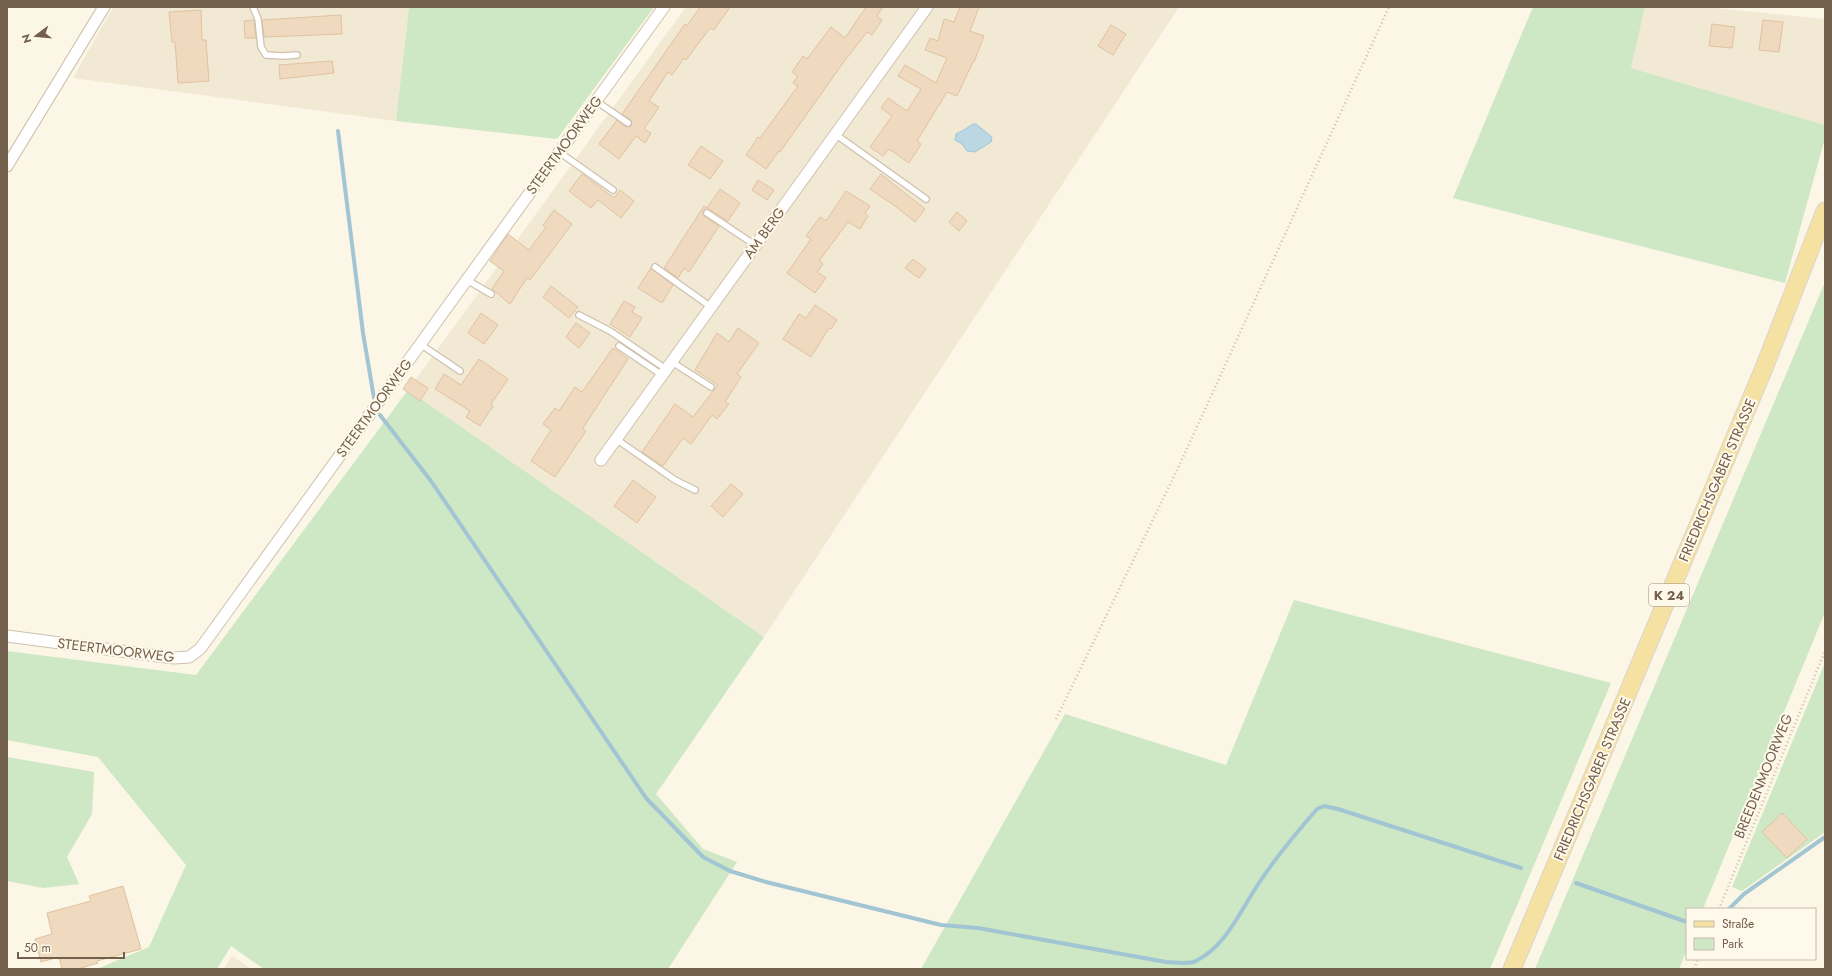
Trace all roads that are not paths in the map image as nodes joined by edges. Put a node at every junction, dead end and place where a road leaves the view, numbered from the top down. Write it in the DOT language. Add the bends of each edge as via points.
graph roads {
  1 [pos="104,7"];
  2 [pos="252,7"];
  3 [pos="664,7"];
  4 [pos="927,7"];
  5 [pos="297,55"];
  6 [pos="596,101"];
  7 [pos="628,123"];
  8 [pos="835,134"];
  9 [pos="559,152"];
  10 [pos="7,166"];
  11 [pos="613,190"];
  12 [pos="926,199"];
  13 [pos="1825,211"];
  14 [pos="706,213"];
  15 [pos="755,245"];
  16 [pos="655,267"];
  17 [pos="467,280"];
  18 [pos="491,294"];
  19 [pos="711,307"];
  20 [pos="579,315"];
  21 [pos="420,344"];
  22 [pos="619,346"];
  23 [pos="667,369"];
  24 [pos="460,371"];
  25 [pos="711,386"];
  26 [pos="616,439"];
  27 [pos="601,460"];
  28 [pos="696,490"];
  29 [pos="7,636"];
  30 [pos="1512,969"];
  1 -- 10 [label="street"];
  2 -- 5 [label="lane" via="258,19 262,47 266,55"];
  3 -- 6 [label="street, STEERTMOORWEG"];
  4 -- 8 [label="street, AM BERG"];
  6 -- 7 [label="lane"];
  6 -- 9 [label="street, STEERTMOORWEG"];
  8 -- 12 [label="lane"];
  8 -- 15 [label="street, AM BERG"];
  9 -- 11 [label="lane"];
  9 -- 17 [label="street, STEERTMOORWEG"];
  13 -- 30 [label="main road, FRIEDRICHSGABER STRASSE / K 24" via="1761,375"];
  14 -- 15 [label="lane"];
  15 -- 19 [label="street, AM BERG"];
  16 -- 19 [label="lane"];
  17 -- 18 [label="lane"];
  17 -- 21 [label="street, STEERTMOORWEG"];
  19 -- 23 [label="street, AM BERG"];
  20 -- 23 [label="lane" via="610,331"];
  21 -- 24 [label="lane"];
  21 -- 29 [label="street, STEERTMOORWEG" via="200,649 189,657 174,658"];
  22 -- 23 [label="lane"];
  23 -- 25 [label="lane"];
  23 -- 26 [label="street, AM BERG"];
  26 -- 27 [label="street, AM BERG"];
  26 -- 28 [label="lane" via="675,480"];
}
